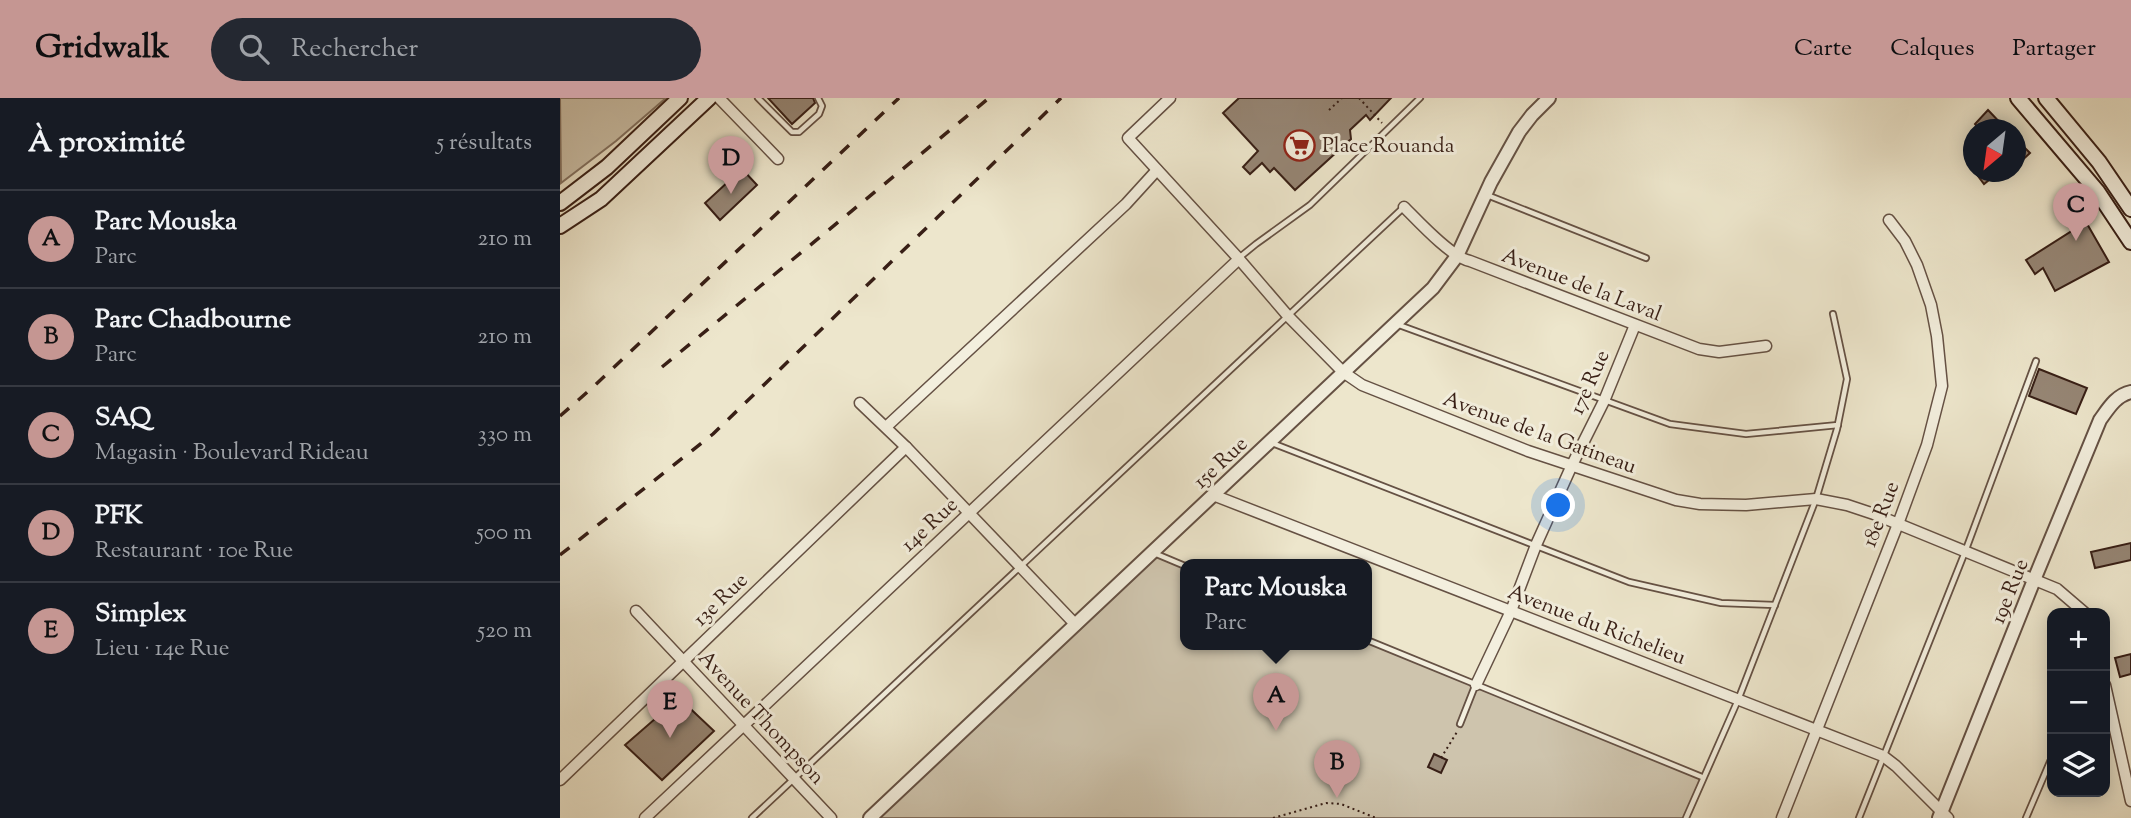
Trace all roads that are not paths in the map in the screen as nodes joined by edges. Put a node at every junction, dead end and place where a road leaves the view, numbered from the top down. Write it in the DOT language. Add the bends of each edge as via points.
graph roads {
  1 [pos="680,98"];
  2 [pos="709,98"];
  3 [pos="719,98"];
  4 [pos="758,98"];
  5 [pos="818,98"];
  6 [pos="1170,98"];
  7 [pos="1420,98"];
  8 [pos="2018,98"];
  9 [pos="2046,98"];
  10 [pos="1542,100"];
  11 [pos="778,159"];
  12 [pos="1157,170"];
  13 [pos="1486,195"];
  14 [pos="560,203"];
  15 [pos="1404,207"];
  16 [pos="2131,209"];
  17 [pos="1889,220"];
  18 [pos="560,226"];
  19 [pos="2131,242"];
  20 [pos="1457,256"];
  21 [pos="1646,258"];
  22 [pos="1239,259"];
  23 [pos="1833,314"];
  24 [pos="1288,316"];
  25 [pos="1395,323"];
  26 [pos="1635,325"];
  27 [pos="1766,346"];
  28 [pos="2036,361"];
  29 [pos="1343,372"];
  30 [pos="2131,392"];
  31 [pos="1604,401"];
  32 [pos="860,403"];
  33 [pos="1838,425"];
  34 [pos="887,427"];
  35 [pos="1269,442"];
  36 [pos="906,446"];
  37 [pos="1572,465"];
  38 [pos="1213,495"];
  39 [pos="1816,499"];
  40 [pos="969,513"];
  41 [pos="1898,524"];
  42 [pos="1536,545"];
  43 [pos="1965,552"];
  44 [pos="1153,553"];
  45 [pos="1180,564"];
  46 [pos="1020,566"];
  47 [pos="2034,580"];
  48 [pos="1775,605"];
  49 [pos="2079,608"];
  50 [pos="636,611"];
  51 [pos="1511,611"];
  52 [pos="1076,625"];
  53 [pos="1372,642"];
  54 [pos="683,662"];
  55 [pos="1476,685"];
  56 [pos="1738,700"];
  57 [pos="2110,707"];
  58 [pos="1460,724"];
  59 [pos="744,726"];
  60 [pos="1815,730"];
  61 [pos="1883,756"];
  62 [pos="2047,769"];
  63 [pos="1702,776"];
  64 [pos="794,779"];
  65 [pos="560,780"];
  66 [pos="2131,801"];
  67 [pos="1943,816"];
  68 [pos="645,818"];
  69 [pos="752,818"];
  70 [pos="831,818"];
  71 [pos="870,818"];
  72 [pos="1685,818"];
  73 [pos="1782,818"];
  74 [pos="1858,818"];
  75 [pos="2026,818"];
  1 -- 14 [label="main road" via="600,173"];
  2 -- 18 [label="main road" via="601,199"];
  3 -- 11 [label="street"];
  4 -- 5 [label="lane" via="792,132 799,132 819,114"];
  6 -- 12 [label="street, Avenue de la Gatineau" via="1128,138"];
  7 -- 22 [label="lane" via="1310,205"];
  8 -- 19 [label="main road" via="2097,191"];
  9 -- 16 [label="main road"];
  10 -- 13 [label="street, 15e Rue" via="1519,132"];
  12 -- 22 [label="street, Avenue de la Gatineau"];
  12 -- 34 [label="street"];
  13 -- 20 [label="street, 15e Rue"];
  13 -- 21 [label="lane"];
  15 -- 20 [label="street, Avenue de la Laval"];
  15 -- 24 [label="lane"];
  17 -- 41 [label="street, 18e Rue" via="1917,265 1931,305 1942,386"];
  20 -- 25 [label="street, 15e Rue" via="1433,288"];
  20 -- 26 [label="street, Avenue de la Laval"];
  22 -- 24 [label="street, Avenue de la Gatineau"];
  22 -- 40 [label="street, 14e Rue"];
  23 -- 33 [label="lane" via="1847,379"];
  24 -- 29 [label="street, Avenue de la Gatineau"];
  24 -- 46 [label="lane"];
  25 -- 29 [label="street, 15e Rue"];
  25 -- 31 [label="lane"];
  26 -- 27 [label="street, Avenue de la Laval" via="1699,349 1719,352"];
  26 -- 31 [label="street, 17e Rue"];
  28 -- 43 [label="lane"];
  29 -- 35 [label="street, 15e Rue"];
  29 -- 37 [label="street, Avenue de la Gatineau" via="1362,385"];
  30 -- 47 [label="street, 19e Rue" via="2118,398 2100,420"];
  31 -- 33 [label="lane" via="1670,424 1746,434"];
  31 -- 37 [label="street, 17e Rue"];
  32 -- 34 [label="street"];
  33 -- 39 [label="lane"];
  34 -- 36 [label="street"];
  35 -- 38 [label="street, 15e Rue"];
  35 -- 42 [label="lane"];
  36 -- 40 [label="street"];
  36 -- 54 [label="street, 13e Rue"];
  37 -- 39 [label="street, Avenue de la Gatineau" via="1647,492 1700,504 1746,506"];
  37 -- 42 [label="street, 17e Rue"];
  38 -- 44 [label="street, 15e Rue"];
  38 -- 51 [label="street, Avenue du Richelieu"];
  39 -- 41 [label="street, Avenue de la Gatineau"];
  39 -- 48 [label="lane"];
  40 -- 46 [label="street"];
  40 -- 59 [label="street, 14e Rue"];
  41 -- 43 [label="street, Avenue de la Gatineau"];
  41 -- 60 [label="street, 18e Rue"];
  42 -- 48 [label="lane" via="1629,582 1721,603"];
  42 -- 51 [label="street, 17e Rue"];
  43 -- 47 [label="street, Avenue de la Gatineau"];
  43 -- 61 [label="lane"];
  44 -- 45 [label="lane"];
  44 -- 52 [label="street, 15e Rue"];
  46 -- 52 [label="street"];
  46 -- 64 [label="lane"];
  47 -- 49 [label="street, Avenue de la Gatineau" via="2057,589"];
  47 -- 67 [label="street, 19e Rue"];
  48 -- 56 [label="lane"];
  50 -- 54 [label="street, Avenue Thompson"];
  51 -- 55 [label="street, 17e Rue"];
  51 -- 56 [label="street, Avenue du Richelieu"];
  52 -- 71 [label="street, 15e Rue"];
  53 -- 55 [label="lane"];
  54 -- 59 [label="street, Avenue Thompson"];
  54 -- 65 [label="street, 13e Rue"];
  55 -- 58 [label="lane"];
  55 -- 63 [label="lane"];
  56 -- 60 [label="street, Avenue du Richelieu"];
  56 -- 63 [label="lane"];
  57 -- 66 [label="street"];
  59 -- 64 [label="street, Avenue Thompson"];
  59 -- 68 [label="street, 14e Rue"];
  60 -- 61 [label="street, Avenue du Richelieu"];
  60 -- 73 [label="street, 18e Rue"];
  61 -- 67 [label="street, Avenue du Richelieu"];
  61 -- 74 [label="lane"];
  62 -- 75 [label="lane"];
  63 -- 72 [label="lane"];
  64 -- 69 [label="lane"];
  64 -- 70 [label="street, Avenue Thompson"];
}
